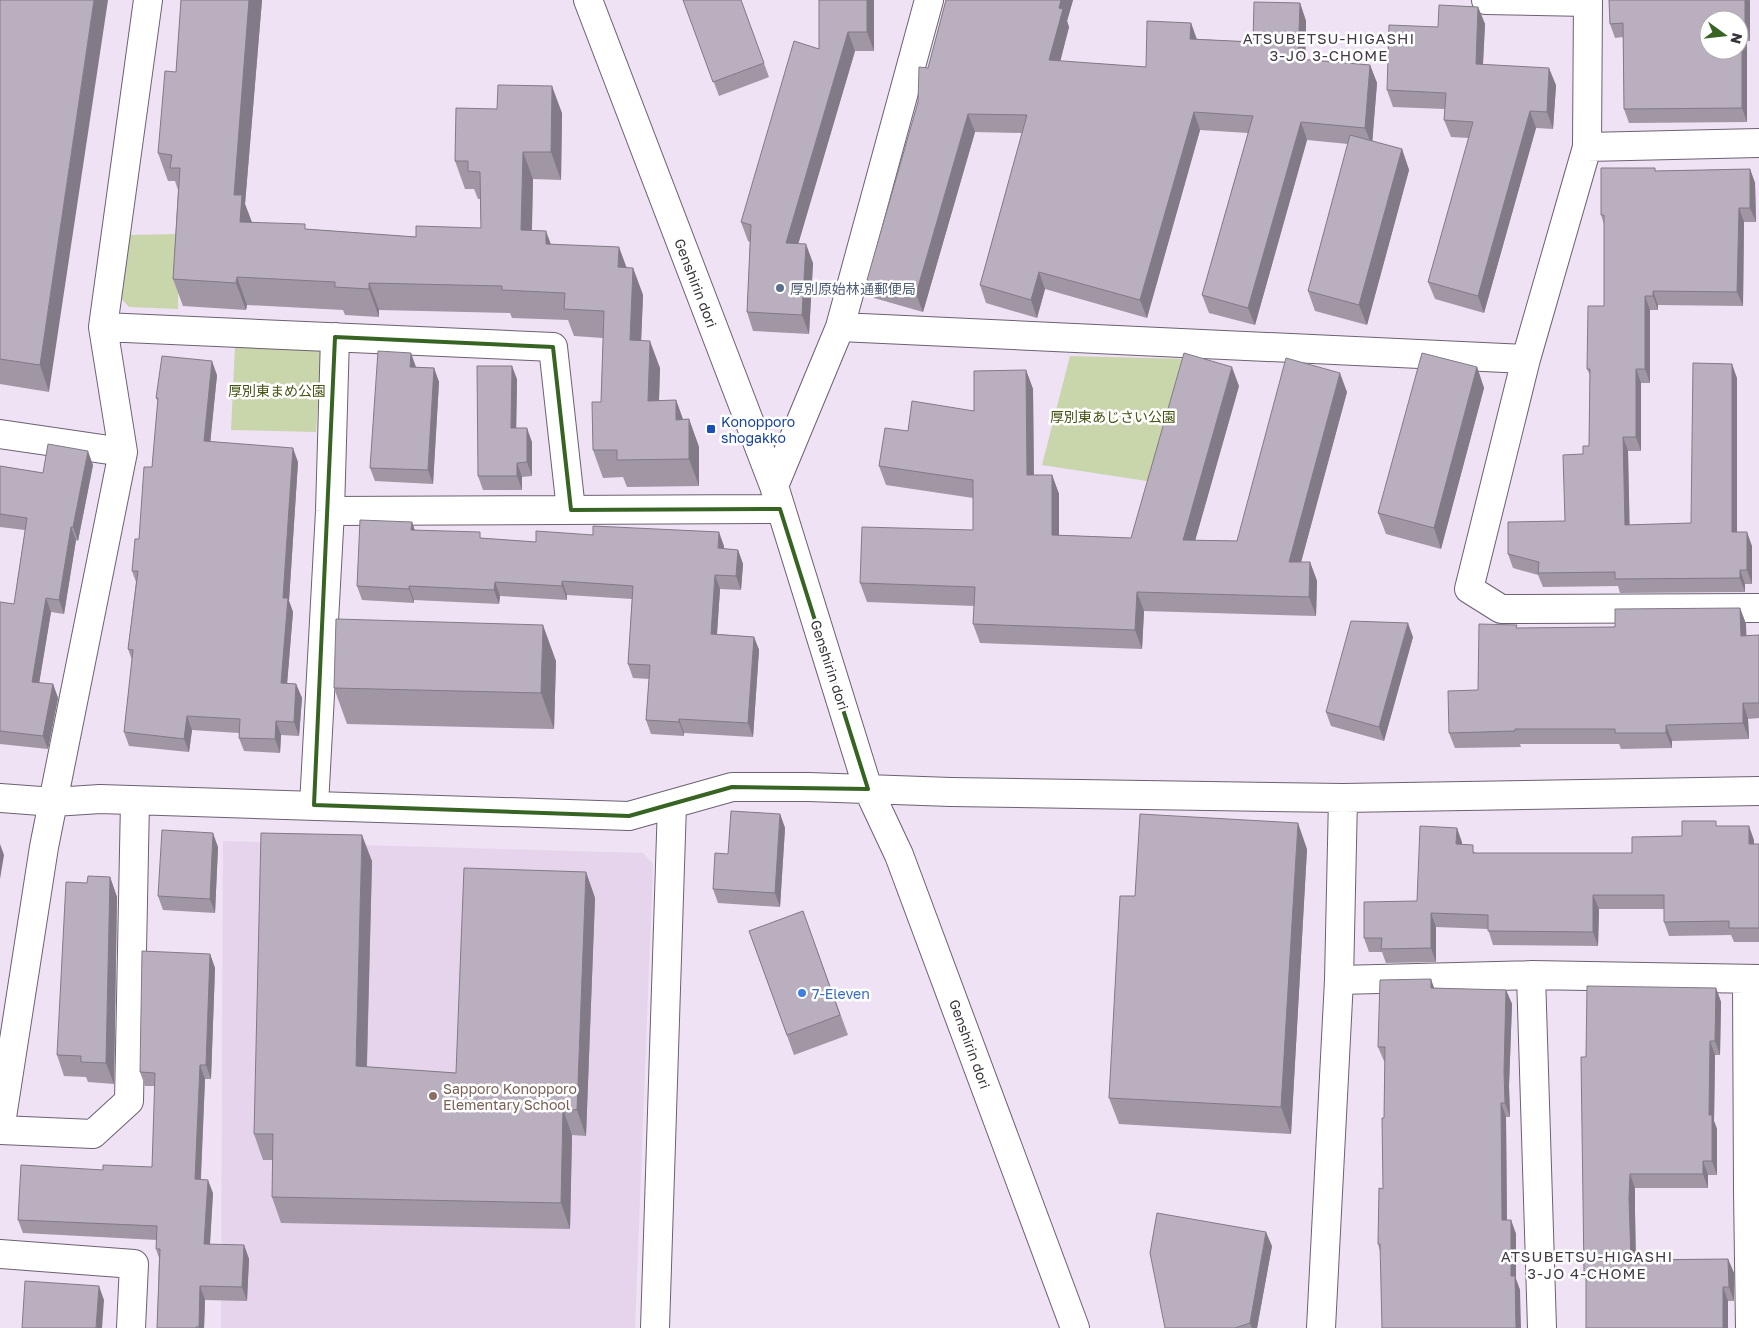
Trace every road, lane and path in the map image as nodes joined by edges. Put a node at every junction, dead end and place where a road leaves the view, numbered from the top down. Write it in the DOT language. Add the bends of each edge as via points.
graph roads {
  1 [pos="148,0"];
  2 [pos="588,0"];
  3 [pos="929,0"];
  4 [pos="1486,0"];
  5 [pos="1588,1"];
  6 [pos="1759,143"];
  7 [pos="1587,147"];
  8 [pos="103,327"];
  9 [pos="840,328"];
  10 [pos="335,337"];
  11 [pos="1526,359"];
  12 [pos="0,434"];
  13 [pos="123,452"];
  14 [pos="777,498"];
  15 [pos="572,510"];
  16 [pos="330,511"];
  17 [pos="1759,608"];
  18 [pos="868,789"];
  19 [pos="1759,791"];
  20 [pos="0,798"];
  21 [pos="1343,798"];
  22 [pos="135,801"];
  23 [pos="54,802"];
  24 [pos="672,804"];
  25 [pos="314,805"];
  26 [pos="1531,975"];
  27 [pos="1753,979"];
  28 [pos="1339,980"];
  29 [pos="0,1130"];
  30 [pos="1753,1190"];
  31 [pos="0,1254"];
  32 [pos="131,1328"];
  33 [pos="655,1328"];
  34 [pos="1075,1328"];
  35 [pos="1321,1328"];
  36 [pos="1542,1328"];
  37 [pos="1750,1328"];
  1 -- 8 [label="street"];
  2 -- 14 [label="street, Genshirin dori"];
  3 -- 9 [label="street"];
  4 -- 5 [label="street"];
  5 -- 7 [label="street"];
  6 -- 7 [label="street"];
  7 -- 11 [label="street"];
  8 -- 10 [label="street"];
  8 -- 13 [label="street"];
  9 -- 11 [label="street"];
  9 -- 14 [label="street"];
  10 -- 15 [label="street" via="553,347"];
  10 -- 16 [label="street"];
  11 -- 17 [label="street" via="1469,589 1500,608"];
  12 -- 13 [label="street"];
  13 -- 23 [label="street"];
  14 -- 15 [label="street"];
  14 -- 18 [label="street, Genshirin dori"];
  15 -- 16 [label="street"];
  16 -- 25 [label="street"];
  18 -- 21 [label="street"];
  18 -- 24 [label="street" via="732,787"];
  18 -- 34 [label="street, Genshirin dori" via="899,855"];
  19 -- 21 [label="street"];
  20 -- 23 [label="street"];
  21 -- 28 [label="street"];
  22 -- 23 [label="street"];
  22 -- 25 [label="street"];
  22 -- 29 [label="street" via="129,1101 93,1134"];
  23 -- 29 [label="street" via="44,847"];
  24 -- 25 [label="street" via="629,816"];
  24 -- 33 [label="street"];
  26 -- 27 [label="street"];
  26 -- 28 [label="street"];
  26 -- 36 [label="street"];
  27 -- 30 [label="street"];
  28 -- 35 [label="street"];
  30 -- 37 [label="street"];
  31 -- 32 [label="street" via="134,1264"];
}
